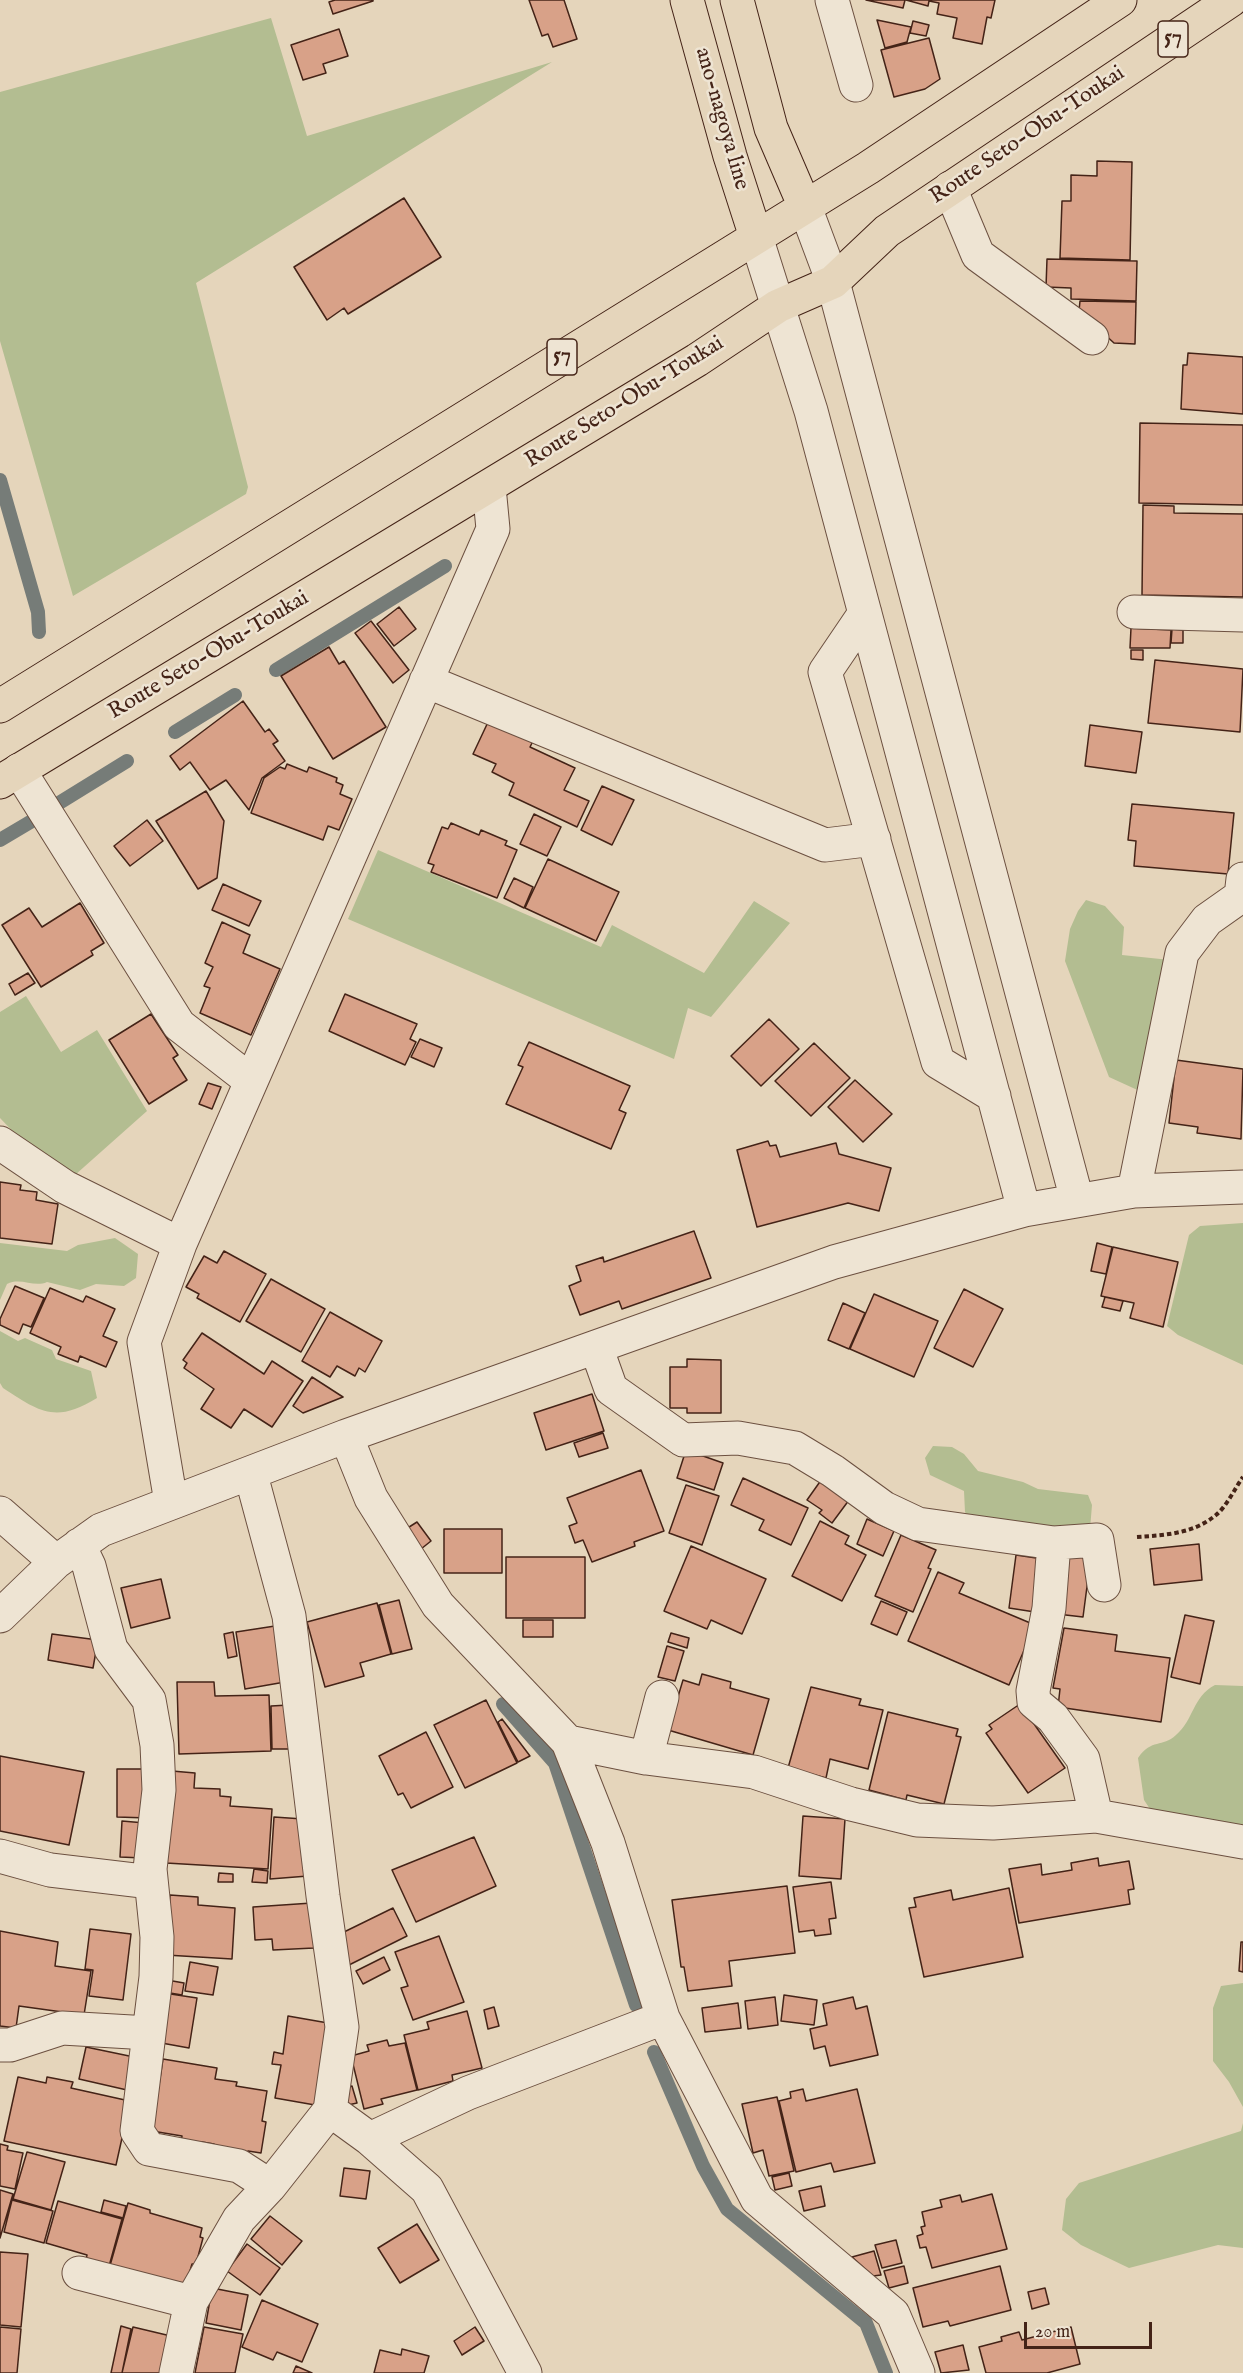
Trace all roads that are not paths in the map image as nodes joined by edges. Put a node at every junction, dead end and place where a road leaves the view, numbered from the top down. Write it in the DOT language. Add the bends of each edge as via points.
graph roads {
  1 [pos="687,0"];
  2 [pos="737,0"];
  3 [pos="832,0"];
  4 [pos="1120,0"];
  5 [pos="1231,0"];
  6 [pos="856,85"];
  7 [pos="950,188"];
  8 [pos="805,207"];
  9 [pos="756,237"];
  10 [pos="833,282"];
  11 [pos="778,306"];
  12 [pos="1092,338"];
  13 [pos="489,487"];
  14 [pos="1134,612"];
  15 [pos="865,613"];
  16 [pos="1243,615"];
  17 [pos="426,681"];
  18 [pos="0,706"];
  19 [pos="10,776"];
  20 [pos="874,839"];
  21 [pos="1243,879"];
  22 [pos="251,1082"];
  23 [pos="994,1096"];
  24 [pos="0,1143"];
  25 [pos="1243,1187"];
  26 [pos="1134,1191"];
  27 [pos="1077,1200"];
  28 [pos="1024,1210"];
  29 [pos="180,1244"];
  30 [pos="596,1347"];
  31 [pos="346,1436"];
  32 [pos="251,1474"];
  33 [pos="171,1502"];
  34 [pos="0,1513"];
  35 [pos="1054,1543"];
  36 [pos="68,1554"];
  37 [pos="1104,1585"];
  38 [pos="0,1616"];
  39 [pos="662,1697"];
  40 [pos="568,1742"];
  41 [pos="646,1758"];
  42 [pos="1096,1816"];
  43 [pos="1243,1842"];
  44 [pos="0,1856"];
  45 [pos="151,1882"];
  46 [pos="663,2018"];
  47 [pos="149,2033"];
  48 [pos="0,2044"];
  49 [pos="330,2110"];
  50 [pos="370,2139"];
  51 [pos="270,2186"];
  52 [pos="80,2273"];
  53 [pos="191,2302"];
  54 [pos="176,2373"];
  55 [pos="525,2373"];
  56 [pos="918,2373"];
  1 -- 9 [label="main road, ano-nagoya line"];
  2 -- 8 [label="main road, ano-nagoya line" via="771,128"];
  3 -- 6 [label="street"];
  4 -- 8 [label="main road, 57"];
  5 -- 7 [label="main road, Route Seto-Obu-Toukai / 57"];
  7 -- 10 [label="main road, Route Seto-Obu-Toukai / 57" via="887,231"];
  7 -- 12 [label="street" via="978,255"];
  8 -- 9 [label="main road, 57"];
  8 -- 10 [label="street"];
  9 -- 11 [label="street"];
  9 -- 18 [label="main road, 57"];
  10 -- 11 [label="main road, Route Seto-Obu-Toukai / 57"];
  10 -- 27 [label="street"];
  11 -- 13 [label="main road, Route Seto-Obu-Toukai / 57"];
  11 -- 15 [label="street" via="811,411"];
  13 -- 17 [label="street" via="493,529"];
  13 -- 19 [label="main road, Route Seto-Obu-Toukai / 57"];
  14 -- 16 [label="street"];
  15 -- 20 [label="street" via="825,672"];
  15 -- 23 [label="street"];
  17 -- 20 [label="street" via="825,845"];
  17 -- 22 [label="street"];
  19 -- 22 [label="street" via="179,1025"];
  20 -- 23 [label="street" via="938,1062"];
  21 -- 26 [label="street" via="1241,896 1207,920 1182,953"];
  22 -- 29 [label="street"];
  23 -- 28 [label="street"];
  24 -- 29 [label="street" via="64,1187"];
  25 -- 26 [label="street"];
  26 -- 27 [label="street"];
  27 -- 28 [label="street"];
  28 -- 30 [label="street" via="834,1262"];
  29 -- 33 [label="street" via="144,1342"];
  30 -- 31 [label="street"];
  30 -- 35 [label="street" via="611,1389 683,1440 738,1438 795,1448 884,1508 918,1524"];
  31 -- 32 [label="street"];
  31 -- 40 [label="street" via="371,1498 438,1605"];
  32 -- 33 [label="street"];
  32 -- 49 [label="street" via="289,1616 342,2027"];
  33 -- 36 [label="street" via="101,1530"];
  34 -- 36 [label="street"];
  35 -- 37 [label="street" via="1097,1540"];
  35 -- 42 [label="street" via="1049,1608 1034,1702 1053,1718 1083,1759"];
  36 -- 38 [label="street"];
  36 -- 45 [label="street" via="89,1566 111,1649 149,1701 157,1745 159,1790"];
  39 -- 41 [label="street"];
  40 -- 41 [label="street"];
  40 -- 46 [label="street" via="608,1843"];
  41 -- 42 [label="street" via="754,1772 851,1804 917,1820 993,1823"];
  42 -- 43 [label="street"];
  44 -- 45 [label="street" via="50,1869"];
  45 -- 47 [label="street" via="157,1937"];
  46 -- 50 [label="street" via="468,2092"];
  46 -- 56 [label="street" via="757,2199 893,2314"];
  47 -- 48 [label="street" via="62,2028 10,2045"];
  47 -- 51 [label="street" via="137,2131 149,2149 239,2166"];
  49 -- 50 [label="street"];
  49 -- 51 [label="street"];
  50 -- 55 [label="street" via="427,2189"];
  51 -- 53 [label="street" via="239,2219"];
  52 -- 53 [label="street"];
  53 -- 54 [label="street"];
}
